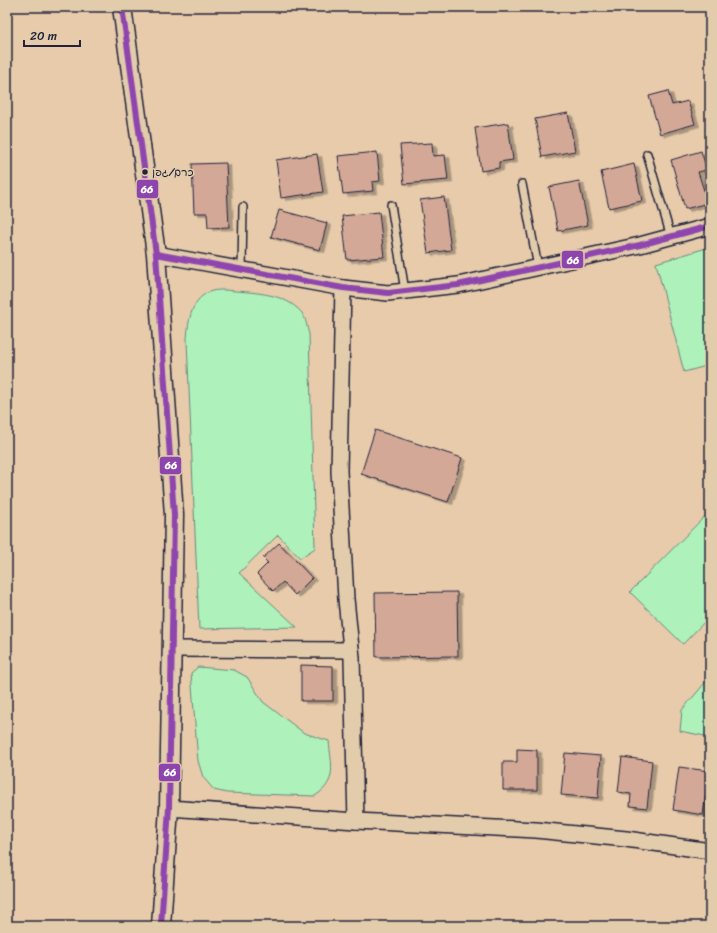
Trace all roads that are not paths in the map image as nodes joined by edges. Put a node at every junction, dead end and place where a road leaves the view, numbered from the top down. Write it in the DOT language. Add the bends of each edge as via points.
graph roads {
  1 [pos="122,7"];
  2 [pos="647,154"];
  3 [pos="522,184"];
  4 [pos="391,205"];
  5 [pos="243,207"];
  6 [pos="710,226"];
  7 [pos="671,237"];
  8 [pos="156,254"];
  9 [pos="538,267"];
  10 [pos="242,270"];
  11 [pos="343,288"];
  12 [pos="405,291"];
  13 [pos="171,649"];
  14 [pos="351,650"];
  15 [pos="169,808"];
  16 [pos="356,821"];
  17 [pos="710,851"];
  18 [pos="161,926"];
  1 -- 8 [label="street"];
  2 -- 7 [label="lane"];
  3 -- 9 [label="lane"];
  4 -- 12 [label="lane"];
  5 -- 10 [label="lane"];
  6 -- 7 [label="street"];
  7 -- 9 [label="street"];
  8 -- 10 [label="street"];
  8 -- 13 [label="street" via="174,515"];
  9 -- 12 [label="street" via="458,285"];
  10 -- 11 [label="street"];
  11 -- 12 [label="street" via="388,293"];
  11 -- 14 [label="street" via="339,471"];
  13 -- 14 [label="street"];
  13 -- 15 [label="street"];
  14 -- 16 [label="street"];
  15 -- 16 [label="street"];
  15 -- 18 [label="street"];
  16 -- 17 [label="street" via="536,830"];
}
